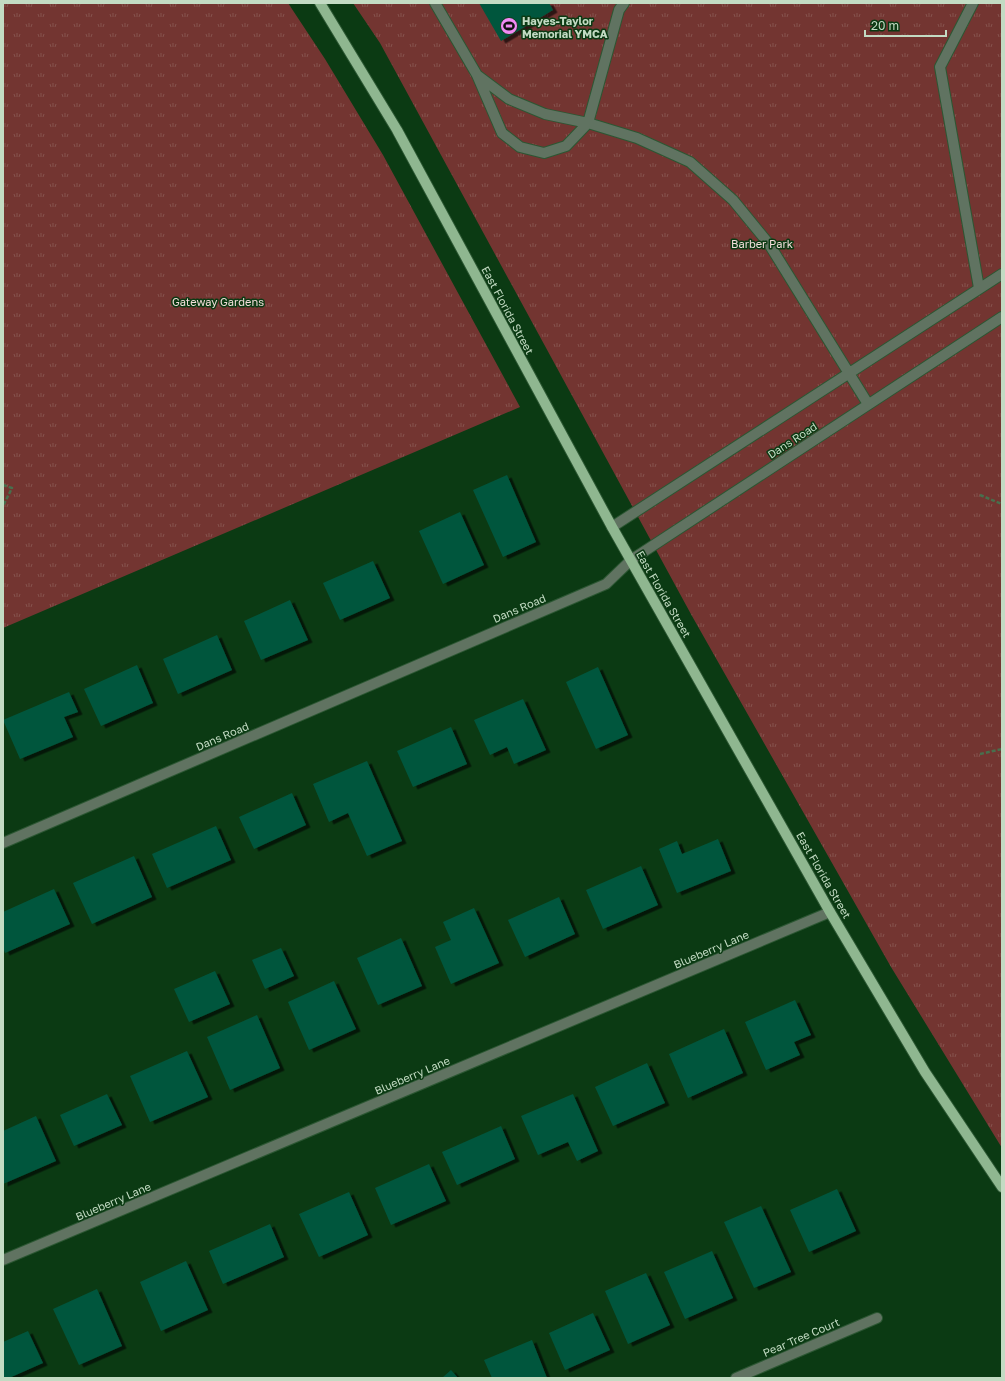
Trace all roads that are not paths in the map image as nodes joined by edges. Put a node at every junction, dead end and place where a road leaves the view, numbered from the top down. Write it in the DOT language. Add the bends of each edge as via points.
graph roads {
  1 [pos="320,3"];
  2 [pos="435,3"];
  3 [pos="624,3"];
  4 [pos="973,3"];
  5 [pos="476,75"];
  6 [pos="588,123"];
  7 [pos="1002,274"];
  8 [pos="979,288"];
  9 [pos="1002,317"];
  10 [pos="849,373"];
  11 [pos="868,404"];
  12 [pos="612,527"];
  13 [pos="631,560"];
  14 [pos="3,843"];
  15 [pos="830,912"];
  16 [pos="1002,1187"];
  17 [pos="3,1260"];
  18 [pos="877,1318"];
  19 [pos="736,1378"];
  1 -- 12 [label="main road, East Florida Street" via="397,130"];
  2 -- 5 [label="street"];
  3 -- 6 [label="street" via="619,10"];
  4 -- 8 [label="street" via="940,68"];
  5 -- 6 [label="street" via="509,100 545,114"];
  5 -- 6 [label="street" via="502,133 520,147 544,153 566,146"];
  6 -- 10 [label="street" via="637,138 690,162 733,200 769,244"];
  7 -- 8 [label="street"];
  8 -- 10 [label="street"];
  9 -- 11 [label="street, Dans Road"];
  10 -- 11 [label="street"];
  10 -- 12 [label="street"];
  11 -- 13 [label="street, Dans Road"];
  12 -- 13 [label="main road, East Florida Street"];
  13 -- 14 [label="street, Dans Road" via="606,584"];
  13 -- 15 [label="main road, East Florida Street"];
  15 -- 16 [label="main road, East Florida Street" via="925,1072"];
  15 -- 17 [label="street, Blueberry Lane"];
  18 -- 19 [label="street, Pear Tree Court"];
}
